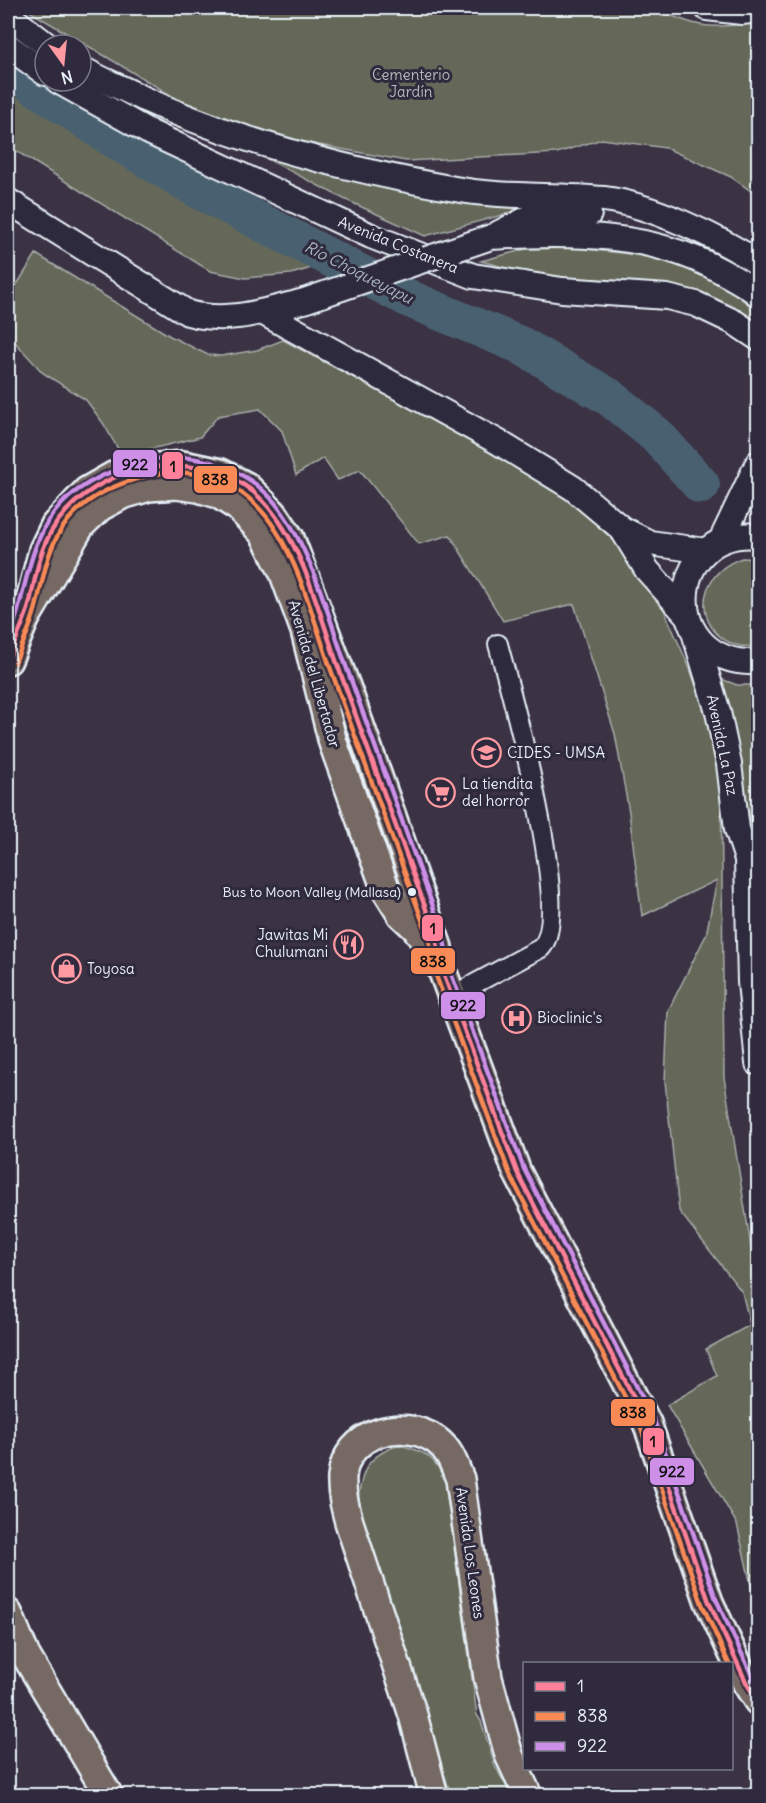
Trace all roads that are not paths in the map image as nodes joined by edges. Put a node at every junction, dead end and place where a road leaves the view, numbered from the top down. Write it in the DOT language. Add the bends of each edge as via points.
graph roads {
  1 [pos="707,8"];
  2 [pos="759,10"];
  3 [pos="8,15"];
  4 [pos="33,34"];
  5 [pos="8,46"];
  6 [pos="33,64"];
  7 [pos="93,74"];
  8 [pos="79,93"];
  9 [pos="8,201"];
  10 [pos="642,209"];
  11 [pos="490,237"];
  12 [pos="759,263"];
  13 [pos="759,294"];
  14 [pos="262,312"];
  15 [pos="759,338"];
  16 [pos="759,463"];
  17 [pos="622,529"];
  18 [pos="759,536"];
  19 [pos="713,546"];
  20 [pos="690,623"];
  21 [pos="498,644"];
  22 [pos="8,660"];
  23 [pos="759,662"];
  24 [pos="759,836"];
  25 [pos="747,859"];
  26 [pos="452,996"];
  27 [pos="759,1064"];
  28 [pos="8,1613"];
  29 [pos="759,1701"];
  30 [pos="109,1796"];
  31 [pos="434,1796"];
  32 [pos="528,1796"];
  1 -- 2 [label="main road"];
  3 -- 4 [label="main road"];
  5 -- 6 [label="main road"];
  7 -- 10 [label="main road" via="221,130 310,155 456,189 606,200"];
  8 -- 15 [label="main road, Avenida Costanera" via="149,132 371,237 473,276 562,290 667,297 696,304"];
  9 -- 14 [label="main road" via="188,313 218,319"];
  10 -- 11 [label="main road" via="529,218"];
  10 -- 12 [label="main road" via="692,227"];
  11 -- 13 [label="main road" via="562,234 635,239 708,263"];
  11 -- 14 [label="main road, bridge"];
  14 -- 17 [label="main road" via="508,448 573,488"];
  16 -- 19 [label="main road"];
  17 -- 19 [label="main road" via="650,543"];
  17 -- 20 [label="main road" via="647,570"];
  18 -- 19 [label="main road" via="738,536"];
  19 -- 20 [label="main road" via="687,580 684,597"];
  20 -- 23 [label="main road" via="706,647 723,658"];
  20 -- 25 [label="main road, Avenida La Paz" via="718,712 737,829"];
  21 -- 26 [label="street" via="528,755 545,853 551,927 549,941 541,948"];
  22 -- 26 [label="main road, Avenida del Libertador" via="25,618 35,573 55,525 87,491 115,475 183,465 220,473 246,486 274,514 290,538 436,937"];
  24 -- 25 [label="main road, Avenida La Paz"];
  25 -- 27 [label="main road, Avenida La Paz" via="750,982"];
  26 -- 29 [label="main road, Avenida del Libertador" via="517,1172 647,1423 709,1602 747,1684"];
  28 -- 30 [label="main road" via="26,1656"];
  31 -- 32 [label="main road, Avenida Los Leones" via="413,1715 342,1493 346,1460 358,1445 374,1434 394,1428 416,1430 436,1440 450,1454 460,1479 488,1678 509,1755"];
}
